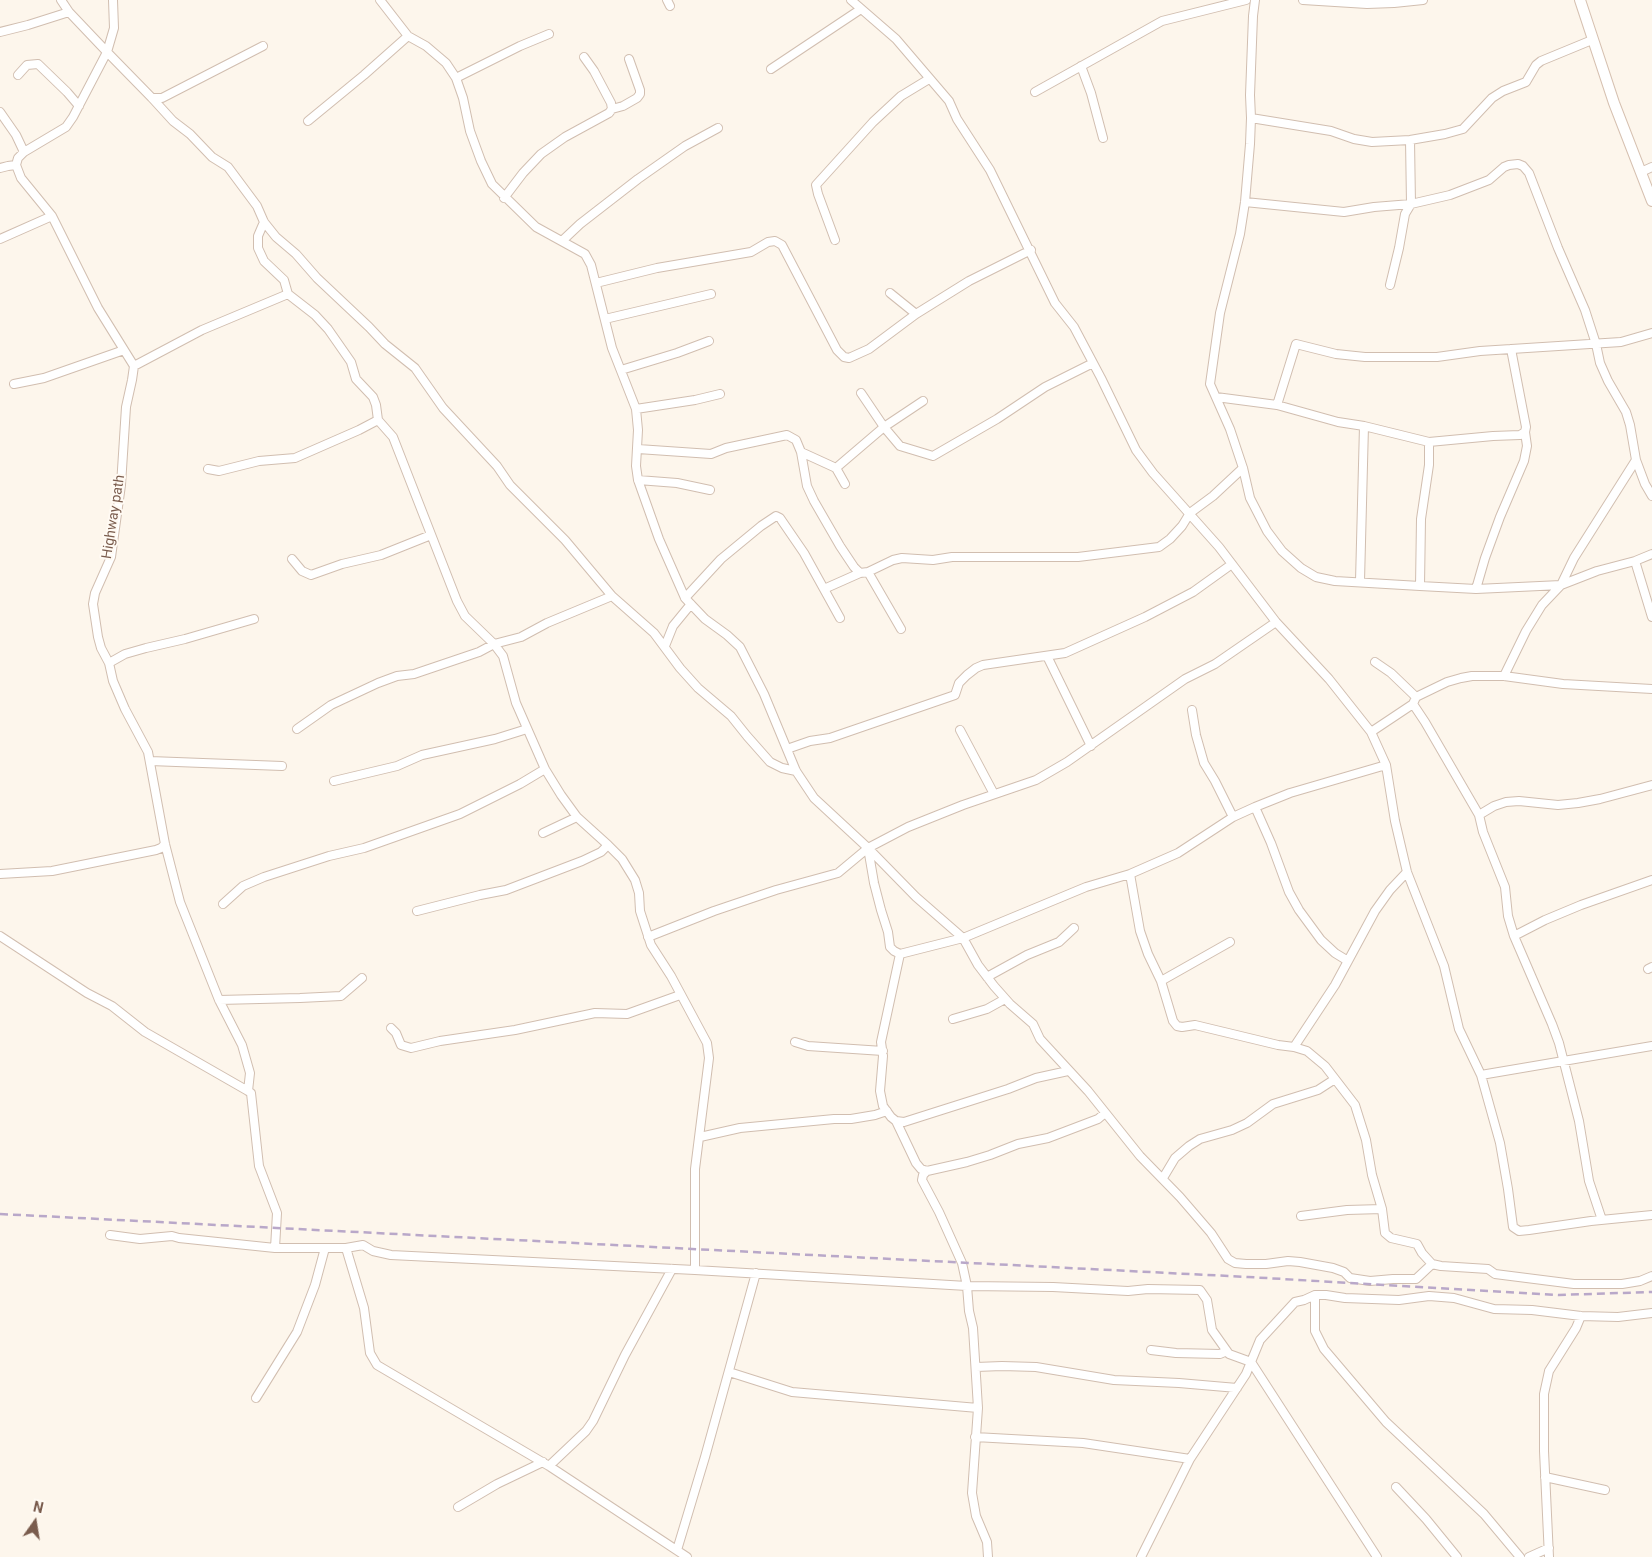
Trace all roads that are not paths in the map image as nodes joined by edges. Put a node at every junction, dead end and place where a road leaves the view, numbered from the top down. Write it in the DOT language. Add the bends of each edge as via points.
graph roads {
  1 [pos="61,0"];
  2 [pos="113,0"];
  3 [pos="380,0"];
  4 [pos="852,0"];
  5 [pos="1246,0"];
  6 [pos="1255,0"];
  7 [pos="1303,0"];
  8 [pos="1422,0"];
  9 [pos="1580,0"];
  10 [pos="861,10"];
  11 [pos="69,12"];
  12 [pos="0,32"];
  13 [pos="549,34"];
  14 [pos="408,36"];
  15 [pos="1592,40"];
  16 [pos="263,46"];
  17 [pos="107,52"];
  18 [pos="584,57"];
  19 [pos="629,59"];
  20 [pos="1081,66"];
  21 [pos="771,68"];
  22 [pos="18,75"];
  23 [pos="456,78"];
  24 [pos="929,79"];
  25 [pos="1035,92"];
  26 [pos="152,98"];
  27 [pos="79,106"];
  28 [pos="612,109"];
  29 [pos="0,112"];
  30 [pos="1251,118"];
  31 [pos="308,121"];
  32 [pos="718,128"];
  33 [pos="1103,138"];
  34 [pos="1410,140"];
  35 [pos="24,152"];
  36 [pos="16,165"];
  37 [pos="1652,167"];
  38 [pos="0,168"];
  39 [pos="1641,172"];
  40 [pos="504,198"];
  41 [pos="1652,200"];
  42 [pos="1245,202"];
  43 [pos="1411,204"];
  44 [pos="52,216"];
  45 [pos="264,222"];
  46 [pos="0,239"];
  47 [pos="835,240"];
  48 [pos="562,242"];
  49 [pos="1030,250"];
  50 [pos="596,283"];
  51 [pos="1390,284"];
  52 [pos="890,292"];
  53 [pos="288,294"];
  54 [pos="711,294"];
  55 [pos="916,314"];
  56 [pos="605,319"];
  57 [pos="1652,334"];
  58 [pos="709,341"];
  59 [pos="1596,344"];
  60 [pos="1511,349"];
  61 [pos="124,350"];
  62 [pos="1093,363"];
  63 [pos="134,366"];
  64 [pos="621,370"];
  65 [pos="14,384"];
  66 [pos="861,393"];
  67 [pos="720,394"];
  68 [pos="1216,397"];
  69 [pos="923,401"];
  70 [pos="1277,405"];
  71 [pos="636,409"];
  72 [pos="378,420"];
  73 [pos="1364,426"];
  74 [pos="884,427"];
  75 [pos="1526,432"];
  76 [pos="1429,442"];
  77 [pos="638,449"];
  78 [pos="801,452"];
  79 [pos="1636,460"];
  80 [pos="836,468"];
  81 [pos="1243,468"];
  82 [pos="208,469"];
  83 [pos="638,480"];
  84 [pos="846,484"];
  85 [pos="710,490"];
  86 [pos="1652,496"];
  87 [pos="1190,513"];
  88 [pos="431,535"];
  89 [pos="1652,554"];
  90 [pos="292,559"];
  91 [pos="1635,561"];
  92 [pos="1232,564"];
  93 [pos="864,573"];
  94 [pos="1360,581"];
  95 [pos="1561,585"];
  96 [pos="1420,586"];
  97 [pos="824,589"];
  98 [pos="1476,589"];
  99 [pos="612,596"];
  100 [pos="688,601"];
  101 [pos="1652,617"];
  102 [pos="840,618"];
  103 [pos="254,619"];
  104 [pos="1276,622"];
  105 [pos="901,629"];
  106 [pos="494,644"];
  107 [pos="665,646"];
  108 [pos="1047,656"];
  109 [pos="1375,662"];
  110 [pos="109,663"];
  111 [pos="1504,676"];
  112 [pos="1652,688"];
  113 [pos="1414,701"];
  114 [pos="1192,710"];
  115 [pos="297,729"];
  116 [pos="527,729"];
  117 [pos="960,730"];
  118 [pos="1371,732"];
  119 [pos="1092,746"];
  120 [pos="787,749"];
  121 [pos="151,762"];
  122 [pos="1386,765"];
  123 [pos="282,766"];
  124 [pos="545,769"];
  125 [pos="796,771"];
  126 [pos="334,781"];
  127 [pos="1652,784"];
  128 [pos="994,794"];
  129 [pos="1255,807"];
  130 [pos="1479,815"];
  131 [pos="577,817"];
  132 [pos="1234,817"];
  133 [pos="543,833"];
  134 [pos="165,844"];
  135 [pos="608,844"];
  136 [pos="868,848"];
  137 [pos="1407,872"];
  138 [pos="0,874"];
  139 [pos="1130,874"];
  140 [pos="1652,880"];
  141 [pos="223,904"];
  142 [pos="417,912"];
  143 [pos="1074,928"];
  144 [pos="0,936"];
  145 [pos="1514,936"];
  146 [pos="648,937"];
  147 [pos="963,938"];
  148 [pos="1230,942"];
  149 [pos="900,954"];
  150 [pos="1348,961"];
  151 [pos="987,977"];
  152 [pos="362,978"];
  153 [pos="1161,981"];
  154 [pos="680,995"];
  155 [pos="1005,999"];
  156 [pos="219,1000"];
  157 [pos="953,1019"];
  158 [pos="390,1028"];
  159 [pos="796,1042"];
  160 [pos="1652,1046"];
  161 [pos="1294,1047"];
  162 [pos="882,1051"];
  163 [pos="1564,1062"];
  164 [pos="1068,1071"];
  165 [pos="1481,1075"];
  166 [pos="1335,1079"];
  167 [pos="248,1091"];
  168 [pos="887,1111"];
  169 [pos="1104,1113"];
  170 [pos="896,1122"];
  171 [pos="700,1137"];
  172 [pos="927,1171"];
  173 [pos="1163,1178"];
  174 [pos="1382,1209"];
  175 [pos="1652,1215"];
  176 [pos="1301,1216"];
  177 [pos="1602,1220"];
  178 [pos="110,1235"];
  179 [pos="275,1248"];
  180 [pos="325,1248"];
  181 [pos="346,1248"];
  182 [pos="1432,1264"];
  183 [pos="672,1269"];
  184 [pos="694,1270"];
  185 [pos="756,1273"];
  186 [pos="1652,1276"];
  187 [pos="967,1286"];
  188 [pos="1315,1295"];
  189 [pos="1652,1313"];
  190 [pos="1581,1316"];
  191 [pos="1151,1350"];
  192 [pos="1227,1351"];
  193 [pos="1251,1362"];
  194 [pos="976,1367"];
  195 [pos="729,1372"];
  196 [pos="1237,1388"];
  197 [pos="256,1398"];
  198 [pos="978,1408"];
  199 [pos="975,1437"];
  200 [pos="1190,1459"];
  201 [pos="546,1464"];
  202 [pos="1545,1477"];
  203 [pos="1396,1487"];
  204 [pos="1605,1490"];
  205 [pos="458,1507"];
  206 [pos="1549,1548"];
  207 [pos="677,1550"];
  208 [pos="687,1557"];
  209 [pos="988,1557"];
  210 [pos="1141,1557"];
  211 [pos="1377,1557"];
  212 [pos="1457,1557"];
  213 [pos="1520,1557"];
  214 [pos="1529,1557"];
  215 [pos="1548,1557"];
  1 -- 11 [label="street"];
  2 -- 17 [label="street" via="114,28"];
  3 -- 14 [label="street"];
  4 -- 10 [label="street"];
  5 -- 20 [label="street" via="1162,21"];
  6 -- 30 [label="street"];
  7 -- 8 [label="street" via="1367,4"];
  9 -- 15 [label="main road"];
  10 -- 21 [label="street"];
  10 -- 24 [label="street" via="896,38"];
  11 -- 12 [label="street"];
  11 -- 17 [label="street"];
  13 -- 23 [label="street"];
  14 -- 23 [label="street" via="446,63"];
  14 -- 31 [label="street"];
  15 -- 34 [label="street" via="1541,61 1526,82 1492,98 1463,128"];
  15 -- 39 [label="main road"];
  16 -- 26 [label="street" via="162,98"];
  17 -- 26 [label="street"];
  17 -- 27 [label="street"];
  18 -- 28 [label="street" via="594,70"];
  19 -- 28 [label="street" via="640,94 623,106"];
  20 -- 25 [label="street"];
  20 -- 33 [label="street"];
  22 -- 27 [label="street" via="27,65 38,64"];
  23 -- 40 [label="street" via="481,161 492,184"];
  24 -- 47 [label="street" via="901,96 873,122 816,185"];
  24 -- 49 [label="street" via="949,101 990,170"];
  26 -- 45 [label="street" via="212,157 228,167 257,206"];
  27 -- 35 [label="street" via="66,127"];
  28 -- 40 [label="street" via="541,154"];
  29 -- 35 [label="street"];
  30 -- 34 [label="street" via="1331,130 1372,142"];
  30 -- 42 [label="street"];
  32 -- 48 [label="street" via="685,146 638,179"];
  34 -- 43 [label="street"];
  35 -- 36 [label="street"];
  36 -- 38 [label="street"];
  36 -- 44 [label="street" via="21,178"];
  37 -- 39 [label="street"];
  39 -- 41 [label="main road"];
  40 -- 48 [label="street" via="536,227"];
  42 -- 43 [label="street" via="1344,212"];
  42 -- 68 [label="street" via="1220,314 1210,384"];
  43 -- 51 [label="street" via="1405,214"];
  43 -- 59 [label="street" via="1474,187 1504,167 1523,166 1534,184"];
  44 -- 46 [label="street"];
  44 -- 61 [label="street" via="98,308"];
  45 -- 53 [label="street" via="258,236 258,248 264,261 284,280"];
  45 -- 99 [label="street" via="385,344 415,368 443,408 491,459 510,486 565,540"];
  48 -- 50 [label="street" via="585,254"];
  49 -- 55 [label="street" via="969,281"];
  49 -- 62 [label="street" via="1055,303 1074,327"];
  50 -- 55 [label="street" via="657,268 751,252 775,241 782,245 837,350 844,357 869,349"];
  50 -- 56 [label="street"];
  52 -- 55 [label="street"];
  53 -- 63 [label="street" via="202,330"];
  53 -- 72 [label="street" via="315,315 343,348 356,379 373,397"];
  54 -- 56 [label="street"];
  56 -- 64 [label="street"];
  57 -- 59 [label="street"];
  58 -- 64 [label="street"];
  59 -- 60 [label="street"];
  59 -- 79 [label="street" via="1600,363 1626,412"];
  60 -- 70 [label="street" via="1437,357 1365,357 1296,344"];
  60 -- 75 [label="street"];
  61 -- 63 [label="street"];
  61 -- 65 [label="street" via="44,378"];
  62 -- 74 [label="street" via="1045,387 933,456 900,446"];
  62 -- 87 [label="street" via="1136,450"];
  63 -- 110 [label="street, Highway path" via="126,408 121,485 111,557 93,604 100,642"];
  64 -- 71 [label="street"];
  66 -- 74 [label="street"];
  67 -- 71 [label="street"];
  68 -- 70 [label="street"];
  68 -- 81 [label="street"];
  69 -- 74 [label="street"];
  70 -- 73 [label="street"];
  71 -- 77 [label="street"];
  72 -- 82 [label="street" via="294,458 259,461 219,471"];
  72 -- 88 [label="street" via="393,437"];
  73 -- 76 [label="street"];
  73 -- 94 [label="street"];
  74 -- 80 [label="street"];
  75 -- 76 [label="street" via="1520,436"];
  75 -- 98 [label="street" via="1524,460 1497,525"];
  76 -- 96 [label="street" via="1421,519"];
  77 -- 78 [label="street" via="711,454 787,435 796,440"];
  77 -- 83 [label="street"];
  78 -- 80 [label="street"];
  78 -- 93 [label="street" via="810,494 854,567"];
  79 -- 86 [label="street"];
  79 -- 95 [label="street" via="1574,558"];
  80 -- 84 [label="street"];
  81 -- 87 [label="street"];
  81 -- 94 [label="street" via="1250,498 1267,531 1282,551 1316,577"];
  83 -- 85 [label="street"];
  83 -- 100 [label="street" via="659,539"];
  87 -- 92 [label="street"];
  87 -- 93 [label="street" via="1182,526 1159,547 1078,557 902,558"];
  88 -- 90 [label="street" via="381,555 310,575"];
  88 -- 106 [label="street" via="465,616"];
  89 -- 91 [label="street"];
  91 -- 95 [label="street" via="1598,570"];
  91 -- 101 [label="street"];
  92 -- 104 [label="street"];
  92 -- 108 [label="street" via="1194,592 1145,617 1065,653"];
  93 -- 97 [label="street"];
  93 -- 105 [label="street"];
  94 -- 96 [label="street"];
  95 -- 98 [label="street"];
  95 -- 111 [label="street" via="1542,605"];
  96 -- 98 [label="street"];
  97 -- 100 [label="street" via="804,553 776,516 721,559"];
  97 -- 102 [label="street"];
  99 -- 106 [label="street" via="521,637"];
  99 -- 107 [label="street"];
  100 -- 107 [label="street"];
  100 -- 120 [label="street" via="740,647"];
  103 -- 110 [label="street" via="125,654"];
  104 -- 118 [label="street" via="1329,679"];
  104 -- 119 [label="street" via="1215,664 1185,679"];
  106 -- 115 [label="street" via="461,659 378,683 331,705"];
  106 -- 116 [label="street" via="503,656"];
  107 -- 125 [label="street" via="698,688 720,704 770,762"];
  108 -- 119 [label="street"];
  108 -- 120 [label="street" via="983,665 967,675 955,695 830,738"];
  109 -- 113 [label="street" via="1391,673"];
  110 -- 121 [label="street, Highway path" via="125,709"];
  111 -- 112 [label="street" via="1563,684"];
  111 -- 113 [label="street" via="1446,682"];
  113 -- 118 [label="street"];
  113 -- 130 [label="street"];
  114 -- 132 [label="street" via="1204,763"];
  116 -- 124 [label="street"];
  116 -- 126 [label="street"];
  117 -- 128 [label="street"];
  118 -- 122 [label="street"];
  119 -- 128 [label="street" via="1036,780"];
  120 -- 125 [label="street"];
  121 -- 123 [label="street"];
  121 -- 134 [label="street, Highway path"];
  122 -- 129 [label="street" via="1290,793"];
  122 -- 137 [label="street"];
  124 -- 131 [label="street"];
  124 -- 141 [label="street" via="460,814 364,848 264,877 243,886"];
  125 -- 136 [label="street" via="814,798"];
  127 -- 130 [label="street" via="1578,803 1506,802"];
  128 -- 136 [label="street" via="908,827"];
  129 -- 132 [label="street"];
  129 -- 150 [label="street" via="1299,910 1321,940"];
  130 -- 145 [label="street" via="1505,887"];
  131 -- 133 [label="street"];
  131 -- 135 [label="street"];
  132 -- 139 [label="street" via="1178,852"];
  134 -- 138 [label="street" via="150,852 52,871"];
  134 -- 156 [label="street, Highway path" via="180,902"];
  135 -- 142 [label="street" via="601,852 582,861 506,890"];
  135 -- 146 [label="street" via="635,880"];
  136 -- 146 [label="street" via="838,873 776,890"];
  136 -- 147 [label="street" via="916,897"];
  136 -- 149 [label="street" via="890,947"];
  137 -- 150 [label="street" via="1375,911"];
  137 -- 165 [label="street" via="1444,966 1459,1029"];
  139 -- 147 [label="street" via="1086,887"];
  139 -- 153 [label="street" via="1140,931"];
  140 -- 145 [label="street" via="1581,905"];
  143 -- 151 [label="street" via="1059,942"];
  144 -- 167 [label="street" via="112,1006 145,1032"];
  145 -- 163 [label="street" via="1552,1024"];
  146 -- 154 [label="street"];
  147 -- 149 [label="street"];
  147 -- 151 [label="street"];
  148 -- 153 [label="street"];
  149 -- 162 [label="street" via="881,1042"];
  150 -- 161 [label="street"];
  151 -- 155 [label="street"];
  152 -- 156 [label="street" via="341,996"];
  153 -- 161 [label="street" via="1177,1026 1195,1026"];
  154 -- 158 [label="street" via="627,1014 594,1013 411,1048 401,1045"];
  154 -- 171 [label="street" via="707,1043 710,1058"];
  155 -- 157 [label="street" via="987,1009"];
  155 -- 164 [label="street" via="1033,1024 1040,1039"];
  156 -- 167 [label="street, Highway path" via="242,1045 250,1073"];
  159 -- 162 [label="street" via="808,1046"];
  160 -- 163 [label="street"];
  161 -- 166 [label="street" via="1307,1052 1325,1066"];
  162 -- 168 [label="street" via="880,1091"];
  163 -- 165 [label="street"];
  163 -- 177 [label="street" via="1589,1181"];
  164 -- 169 [label="street"];
  164 -- 170 [label="street"];
  165 -- 177 [label="street" via="1500,1144 1513,1227 1519,1231"];
  166 -- 173 [label="street" via="1318,1090 1273,1104 1232,1130 1200,1139 1175,1158"];
  166 -- 174 [label="street" via="1355,1105"];
  167 -- 179 [label="street, Highway path" via="251,1093 259,1166 277,1213"];
  168 -- 170 [label="street"];
  168 -- 171 [label="street" via="851,1119 740,1128"];
  169 -- 172 [label="street" via="1098,1119 1048,1138"];
  169 -- 173 [label="street"];
  170 -- 172 [label="street" via="916,1163"];
  171 -- 184 [label="street" via="695,1169"];
  172 -- 187 [label="street" via="922,1180 962,1262"];
  173 -- 182 [label="street" via="1211,1233 1228,1259 1235,1263 1300,1262 1333,1268 1350,1278 1370,1281 1416,1279"];
  174 -- 176 [label="street"];
  174 -- 182 [label="street" via="1385,1233 1391,1238 1417,1244"];
  175 -- 177 [label="street"];
  178 -- 179 [label="street" via="140,1239 172,1236"];
  179 -- 180 [label="street"];
  180 -- 181 [label="street"];
  180 -- 197 [label="street" via="315,1286 297,1332"];
  181 -- 183 [label="street" via="363,1245 391,1255"];
  181 -- 201 [label="street" via="364,1308 370,1353 377,1365"];
  182 -- 186 [label="street" via="1488,1269 1495,1274 1574,1284 1622,1284"];
  183 -- 184 [label="street"];
  183 -- 201 [label="street" via="593,1421 586,1431"];
  184 -- 185 [label="street"];
  185 -- 187 [label="street"];
  185 -- 195 [label="street"];
  187 -- 192 [label="street" via="1200,1290 1207,1300 1212,1330"];
  187 -- 194 [label="street"];
  188 -- 190 [label="street" via="1399,1300 1429,1296 1454,1298 1494,1309"];
  188 -- 193 [label="street" via="1295,1302 1269,1329 1260,1340"];
  188 -- 213 [label="street" via="1315,1331 1324,1349 1386,1422 1484,1514"];
  189 -- 190 [label="street" via="1618,1317"];
  190 -- 202 [label="street" via="1549,1371 1544,1394"];
  191 -- 192 [label="street" via="1211,1354"];
  192 -- 193 [label="street"];
  193 -- 196 [label="street"];
  193 -- 211 [label="street"];
  194 -- 196 [label="street" via="1036,1367 1114,1380"];
  194 -- 198 [label="street"];
  195 -- 198 [label="street" via="792,1392"];
  195 -- 207 [label="street"];
  196 -- 200 [label="street"];
  198 -- 199 [label="street"];
  199 -- 200 [label="street" via="1083,1443"];
  199 -- 209 [label="street" via="972,1493 976,1516 987,1542"];
  200 -- 210 [label="street"];
  201 -- 205 [label="street" via="497,1484"];
  201 -- 207 [label="street"];
  202 -- 204 [label="street"];
  202 -- 206 [label="street"];
  203 -- 212 [label="street"];
  206 -- 214 [label="street"];
  206 -- 215 [label="street"];
  207 -- 208 [label="street"];
}
